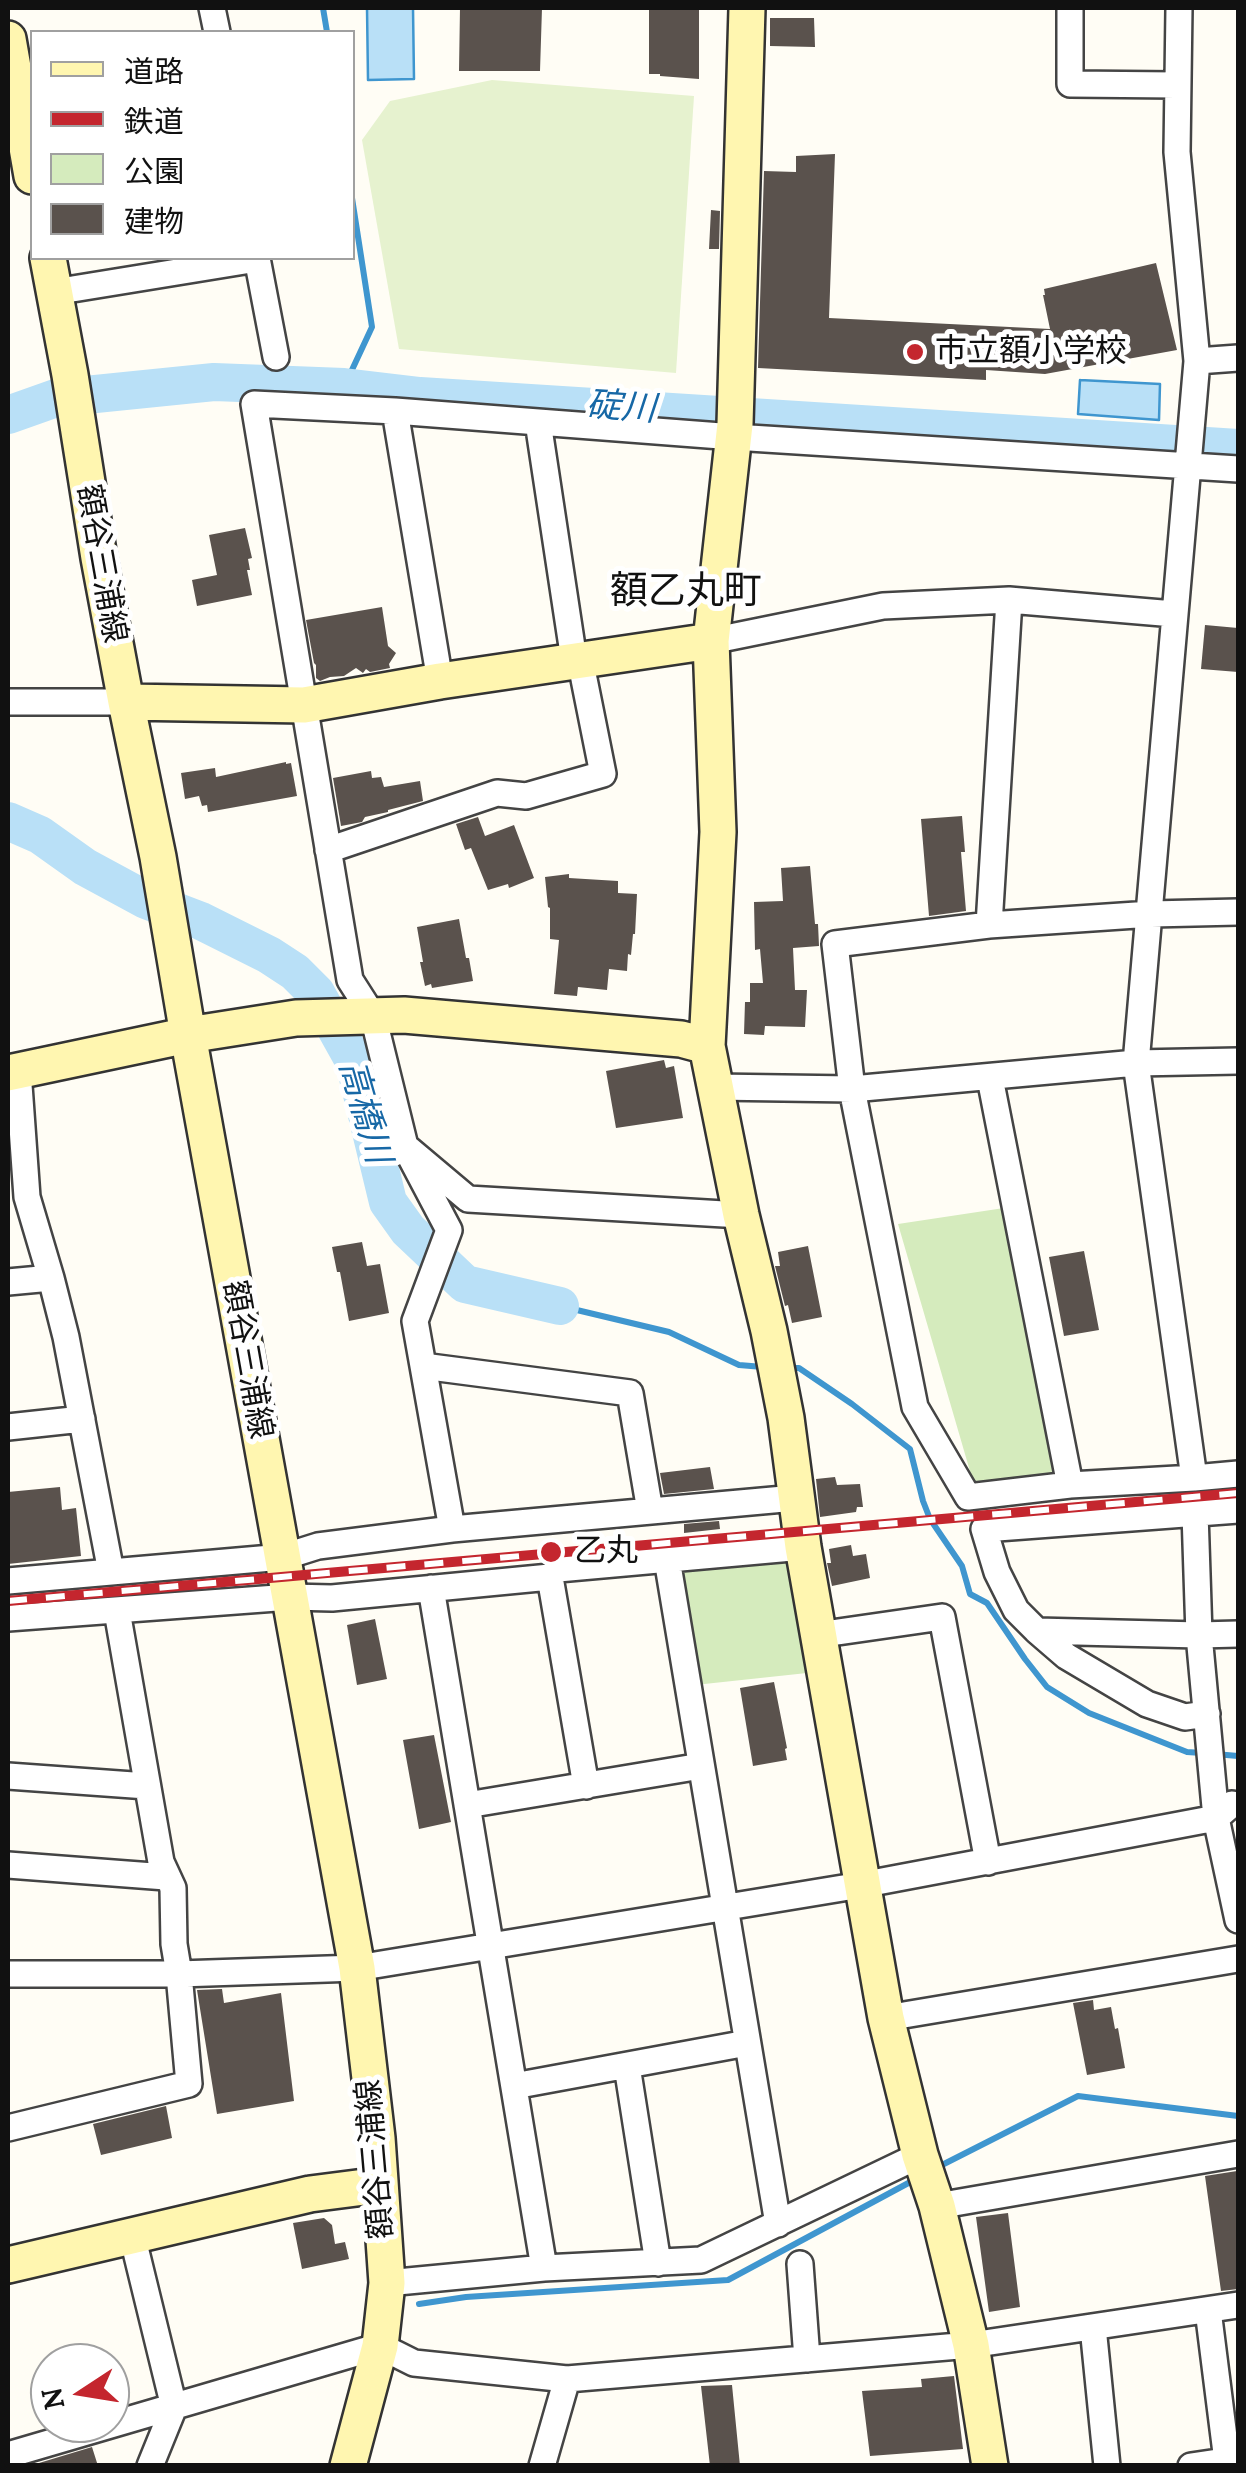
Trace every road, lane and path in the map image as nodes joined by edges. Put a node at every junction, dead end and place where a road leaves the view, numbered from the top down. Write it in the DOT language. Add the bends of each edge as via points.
graph roads {
  1 [pos="747,8"];
  2 [pos="1070,8"];
  3 [pos="1179,8"];
  4 [pos="9,56"];
  5 [pos="1176,85"];
  6 [pos="30,166"];
  7 [pos="48,260"];
  8 [pos="245,260"];
  9 [pos="257,260"];
  10 [pos="54,292"];
  11 [pos="276,357"];
  12 [pos="1238,358"];
  13 [pos="1197,360"];
  14 [pos="395,411"];
  15 [pos="538,422"];
  16 [pos="735,422"];
  17 [pos="1190,450"];
  18 [pos="1238,470"];
  19 [pos="1009,600"];
  20 [pos="1174,614"];
  21 [pos="711,641"];
  22 [pos="577,660"];
  23 [pos="440,681"];
  24 [pos="8,702"];
  25 [pos="126,702"];
  26 [pos="304,705"];
  27 [pos="328,850"];
  28 [pos="1238,912"];
  29 [pos="1151,914"];
  30 [pos="989,925"];
  31 [pos="363,1016"];
  32 [pos="188,1034"];
  33 [pos="707,1046"];
  34 [pos="1238,1060"];
  35 [pos="1136,1063"];
  36 [pos="13,1072"];
  37 [pos="990,1078"];
  38 [pos="714,1087"];
  39 [pos="852,1089"];
  40 [pos="405,1146"];
  41 [pos="742,1215"];
  42 [pos="52,1278"];
  43 [pos="8,1282"];
  44 [pos="423,1366"];
  45 [pos="82,1419"];
  46 [pos="8,1427"];
  47 [pos="1238,1474"];
  48 [pos="1194,1478"];
  49 [pos="1070,1485"];
  50 [pos="795,1498"];
  51 [pos="1238,1510"];
  52 [pos="650,1511"];
  53 [pos="1195,1513"];
  54 [pos="452,1529"];
  55 [pos="802,1547"];
  56 [pos="283,1556"];
  57 [pos="667,1560"];
  58 [pos="111,1572"];
  59 [pos="550,1577"];
  60 [pos="8,1581"];
  61 [pos="431,1588"];
  62 [pos="290,1597"];
  63 [pos="117,1611"];
  64 [pos="8,1618"];
  65 [pos="1037,1630"];
  66 [pos="1238,1634"];
  67 [pos="817,1635"];
  68 [pos="1199,1635"];
  69 [pos="1207,1718"];
  70 [pos="701,1766"];
  71 [pos="8,1776"];
  72 [pos="147,1786"];
  73 [pos="586,1786"];
  74 [pos="468,1805"];
  75 [pos="1227,1812"];
  76 [pos="988,1862"];
  77 [pos="8,1865"];
  78 [pos="166,1876"];
  79 [pos="862,1885"];
  80 [pos="724,1907"];
  81 [pos="1238,1920"];
  82 [pos="490,1947"];
  83 [pos="1238,1958"];
  84 [pos="357,1968"];
  85 [pos="8,1974"];
  86 [pos="179,1974"];
  87 [pos="886,2018"];
  88 [pos="747,2044"];
  89 [pos="627,2066"];
  90 [pos="514,2086"];
  91 [pos="8,2128"];
  92 [pos="1238,2154"];
  93 [pos="928,2177"];
  94 [pos="380,2186"];
  95 [pos="778,2224"];
  96 [pos="132,2235"];
  97 [pos="658,2262"];
  98 [pos="800,2264"];
  99 [pos="8,2265"];
  100 [pos="544,2268"];
  101 [pos="386,2290"];
  102 [pos="1238,2305"];
  103 [pos="1208,2310"];
  104 [pos="1093,2327"];
  105 [pos="380,2340"];
  106 [pos="971,2345"];
  107 [pos="807,2359"];
  108 [pos="567,2379"];
  109 [pos="174,2407"];
  110 [pos="8,2455"];
  111 [pos="1233,2460"];
  112 [pos="150,2466"];
  113 [pos="348,2466"];
  114 [pos="542,2466"];
  115 [pos="990,2466"];
  116 [pos="1107,2466"];
  117 [pos="1192,2466"];
  1 -- 16 [label="street"];
  2 -- 5 [label="street" via="1070,84"];
  3 -- 5 [label="street"];
  4 -- 6 [label="street"];
  5 -- 13 [label="street" via="1176,152"];
  7 -- 10 [label="street, 額谷三浦線"];
  8 -- 10 [label="street"];
  9 -- 11 [label="street"];
  10 -- 25 [label="street, 額谷三浦線"];
  12 -- 13 [label="street"];
  13 -- 17 [label="street"];
  14 -- 15 [label="street"];
  14 -- 23 [label="street"];
  14 -- 26 [label="street" via="254,404"];
  15 -- 16 [label="street"];
  15 -- 22 [label="street"];
  16 -- 17 [label="street"];
  16 -- 21 [label="street"];
  17 -- 18 [label="street"];
  17 -- 20 [label="street"];
  19 -- 20 [label="street"];
  19 -- 21 [label="street" via="883,606"];
  19 -- 30 [label="street"];
  20 -- 29 [label="street"];
  21 -- 22 [label="street"];
  21 -- 33 [label="street" via="718,832"];
  22 -- 23 [label="street"];
  22 -- 27 [label="street" via="603,774 526,796 498,793"];
  23 -- 26 [label="street"];
  24 -- 25 [label="street"];
  25 -- 26 [label="street"];
  25 -- 32 [label="street, 額谷三浦線"];
  26 -- 27 [label="street"];
  27 -- 31 [label="street" via="350,980"];
  28 -- 29 [label="street"];
  29 -- 30 [label="street"];
  29 -- 35 [label="street"];
  30 -- 39 [label="street" via="834,944"];
  31 -- 32 [label="street"];
  31 -- 33 [label="street"];
  31 -- 40 [label="street"];
  32 -- 36 [label="street"];
  32 -- 56 [label="street, 額谷三浦線"];
  33 -- 38 [label="street"];
  34 -- 35 [label="street"];
  35 -- 37 [label="street"];
  35 -- 48 [label="street"];
  36 -- 42 [label="street" via="28,1197"];
  37 -- 39 [label="street"];
  37 -- 49 [label="street"];
  38 -- 39 [label="street"];
  38 -- 41 [label="street"];
  39 -- 49 [label="street" via="914,1407 968,1498"];
  40 -- 41 [label="street" via="468,1199"];
  40 -- 44 [label="street" via="448,1230 415,1321"];
  41 -- 50 [label="street" via="770,1332"];
  42 -- 43 [label="street"];
  42 -- 45 [label="street"];
  44 -- 52 [label="street" via="630,1393"];
  44 -- 54 [label="street"];
  45 -- 46 [label="street"];
  45 -- 58 [label="street"];
  47 -- 48 [label="street"];
  48 -- 49 [label="street"];
  50 -- 52 [label="street"];
  50 -- 55 [label="street"];
  51 -- 53 [label="street"];
  52 -- 54 [label="street"];
  53 -- 65 [label="street" via="984,1529 1016,1610"];
  53 -- 68 [label="street"];
  54 -- 56 [label="street"];
  55 -- 57 [label="street"];
  55 -- 67 [label="street"];
  56 -- 58 [label="street"];
  56 -- 62 [label="street, 額谷三浦線"];
  57 -- 59 [label="street" via="558,1569"];
  57 -- 70 [label="street"];
  58 -- 60 [label="street"];
  59 -- 61 [label="street"];
  59 -- 73 [label="street"];
  61 -- 62 [label="street"];
  61 -- 74 [label="street"];
  62 -- 63 [label="street"];
  62 -- 84 [label="street, 額谷三浦線"];
  63 -- 64 [label="street"];
  63 -- 72 [label="street"];
  65 -- 68 [label="street"];
  65 -- 69 [label="street" via="1066,1656 1146,1704"];
  66 -- 68 [label="street"];
  67 -- 76 [label="street" via="942,1618"];
  67 -- 79 [label="street"];
  68 -- 69 [label="street"];
  69 -- 75 [label="street" via="1212,1778"];
  70 -- 73 [label="street"];
  70 -- 80 [label="street"];
  71 -- 72 [label="street"];
  72 -- 78 [label="street"];
  73 -- 74 [label="street"];
  74 -- 82 [label="street"];
  75 -- 76 [label="street"];
  75 -- 81 [label="street"];
  76 -- 79 [label="street"];
  77 -- 78 [label="street"];
  78 -- 86 [label="street" via="173,1888"];
  79 -- 80 [label="street"];
  79 -- 87 [label="street"];
  80 -- 82 [label="street"];
  80 -- 88 [label="street"];
  82 -- 84 [label="street"];
  82 -- 90 [label="street"];
  83 -- 87 [label="street"];
  84 -- 86 [label="street"];
  84 -- 94 [label="street, 額谷三浦線"];
  85 -- 86 [label="street"];
  86 -- 91 [label="street" via="189,2084"];
  87 -- 93 [label="street"];
  88 -- 89 [label="street"];
  88 -- 95 [label="street"];
  89 -- 90 [label="street"];
  89 -- 97 [label="street"];
  90 -- 100 [label="street"];
  92 -- 93 [label="street"];
  93 -- 95 [label="street"];
  93 -- 106 [label="street"];
  94 -- 96 [label="street" via="310,2194"];
  94 -- 101 [label="street, 額谷三浦線"];
  95 -- 97 [label="street" via="700,2260"];
  96 -- 99 [label="street"];
  96 -- 109 [label="street"];
  97 -- 100 [label="street"];
  98 -- 107 [label="street"];
  100 -- 101 [label="street"];
  101 -- 105 [label="street, 額谷三浦線"];
  102 -- 103 [label="street"];
  103 -- 104 [label="street"];
  103 -- 111 [label="street"];
  104 -- 106 [label="street"];
  104 -- 116 [label="street"];
  105 -- 108 [label="street" via="414,2363"];
  105 -- 109 [label="street"];
  105 -- 113 [label="street, 額谷三浦線"];
  106 -- 107 [label="street"];
  106 -- 115 [label="street"];
  107 -- 108 [label="street"];
  108 -- 114 [label="street"];
  109 -- 110 [label="street"];
  109 -- 112 [label="street"];
  111 -- 117 [label="street"];
}
